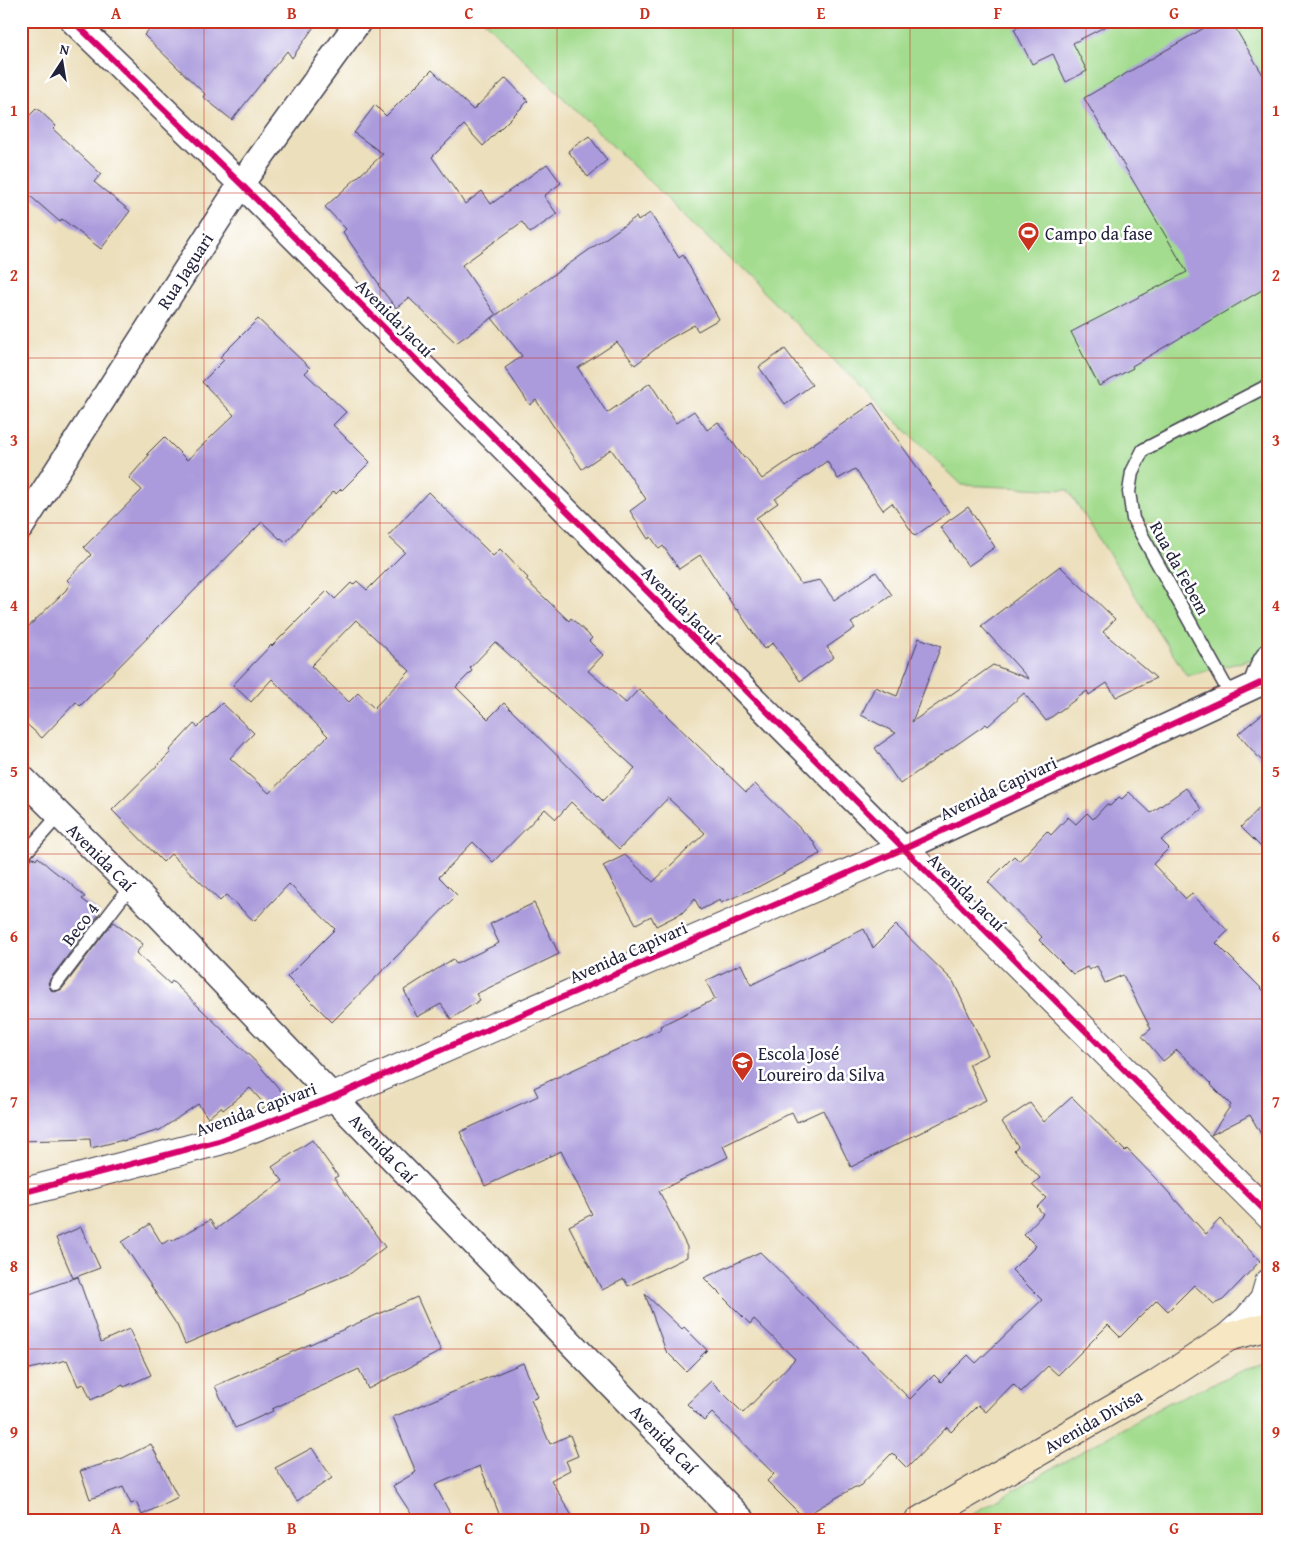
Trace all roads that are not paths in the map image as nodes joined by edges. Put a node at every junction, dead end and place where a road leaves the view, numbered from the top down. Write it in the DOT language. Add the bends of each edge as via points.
graph roads {
  1 [pos="73,21"];
  2 [pos="359,21"];
  3 [pos="241,184"];
  4 [pos="1269,385"];
  5 [pos="21,527"];
  6 [pos="1269,648"];
  7 [pos="1249,688"];
  8 [pos="21,777"];
  9 [pos="59,815"];
  10 [pos="903,849"];
  11 [pos="21,858"];
  12 [pos="131,886"];
  13 [pos="56,984"];
  14 [pos="333,1097"];
  15 [pos="21,1193"];
  16 [pos="1268,1217"];
  17 [pos="1269,1283"];
  18 [pos="1269,1326"];
  19 [pos="1228,1337"];
  20 [pos="743,1521"];
  21 [pos="919,1521"];
  1 -- 3 [label="street, Avenida Jacuí"];
  2 -- 3 [label="street, Rua Jaguari"];
  3 -- 5 [label="street, Rua Jaguari"];
  3 -- 10 [label="street, Avenida Jacuí"];
  4 -- 7 [label="lane, Rua da Febem" via="1143,450 1132,472 1129,492 1133,519"];
  6 -- 7 [label="lane" via="1254,670"];
  7 -- 10 [label="street, Avenida Capivari"];
  8 -- 9 [label="street, Avenida Caí"];
  9 -- 11 [label="lane"];
  9 -- 12 [label="street, Avenida Caí"];
  10 -- 14 [label="street, Avenida Capivari"];
  10 -- 16 [label="street, Avenida Jacuí"];
  12 -- 13 [label="lane, Beco 4"];
  12 -- 14 [label="street, Avenida Caí"];
  14 -- 15 [label="street, Avenida Capivari" via="219,1140"];
  14 -- 20 [label="street, Avenida Caí"];
  17 -- 19 [label="street" via="1264,1300"];
  18 -- 19 [label="main road, Avenida Divisa"];
  19 -- 21 [label="main road, Avenida Divisa" via="1156,1384"];
}
